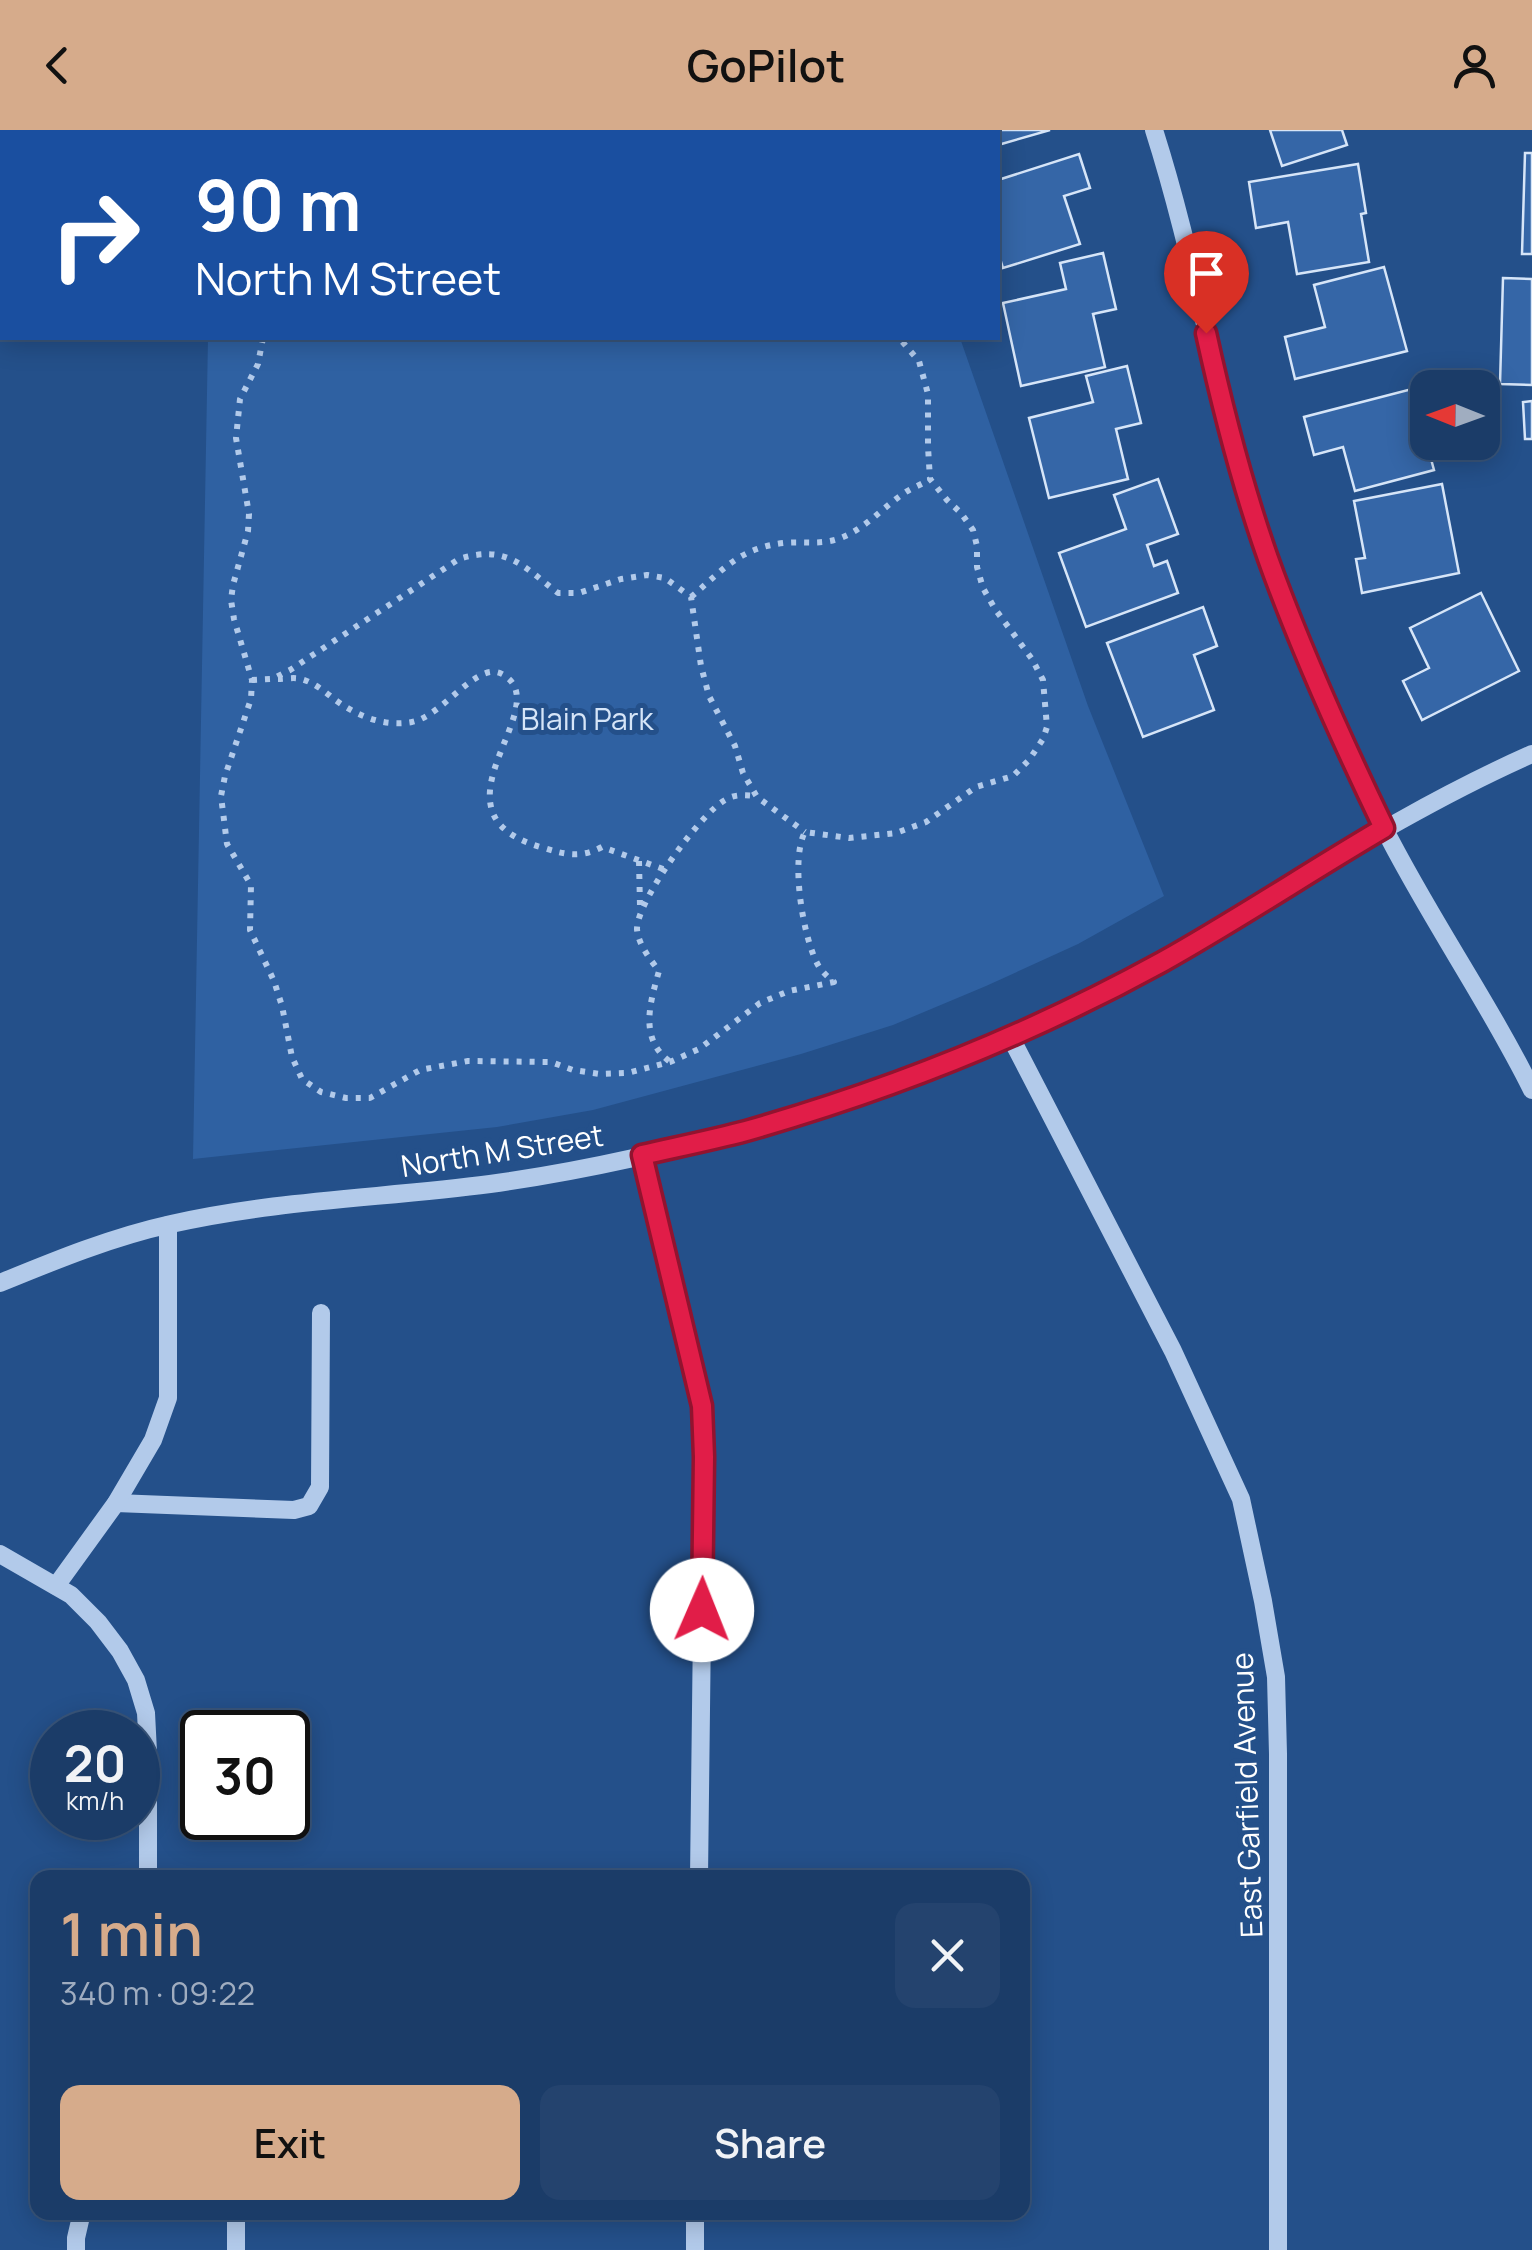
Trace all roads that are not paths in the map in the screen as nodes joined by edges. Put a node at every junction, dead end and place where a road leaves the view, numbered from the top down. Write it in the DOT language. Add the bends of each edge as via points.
graph roads {
  1 [pos="1154,130"];
  2 [pos="1532,754"];
  3 [pos="1384,828"];
  4 [pos="1010,1036"];
  5 [pos="1525,1058"];
  6 [pos="1532,1090"];
  7 [pos="642,1155"];
  8 [pos="168,1225"];
  9 [pos="0,1283"];
  10 [pos="321,1313"];
  11 [pos="116,1503"];
  12 [pos="0,1554"];
  13 [pos="56,1586"];
  14 [pos="148,1870"];
  15 [pos="699,1870"];
  16 [pos="80,2220"];
  17 [pos="236,2220"];
  18 [pos="695,2220"];
  19 [pos="76,2250"];
  20 [pos="236,2250"];
  21 [pos="695,2250"];
  22 [pos="1278,2250"];
  1 -- 3 [label="street" via="1244,485 1340,736"];
  2 -- 3 [label="street, North M Street"];
  3 -- 4 [label="street, North M Street" via="1162,962"];
  3 -- 5 [label="street"];
  4 -- 7 [label="street, North M Street" via="863,1095"];
  4 -- 22 [label="street, East Garfield Avenue" via="1173,1351 1241,1499 1276,1677"];
  5 -- 6 [label="street"];
  7 -- 8 [label="street, North M Street" via="490,1184"];
  7 -- 15 [label="street" via="702,1406"];
  8 -- 9 [label="street, North M Street"];
  8 -- 11 [label="street" via="168,1398 153,1440"];
  10 -- 11 [label="street" via="320,1487 309,1506"];
  11 -- 13 [label="street"];
  12 -- 13 [label="street"];
  13 -- 14 [label="street" via="98,1622 136,1680 146,1713"];
  16 -- 19 [label="street"];
  17 -- 20 [label="street"];
  18 -- 21 [label="street"];
}
